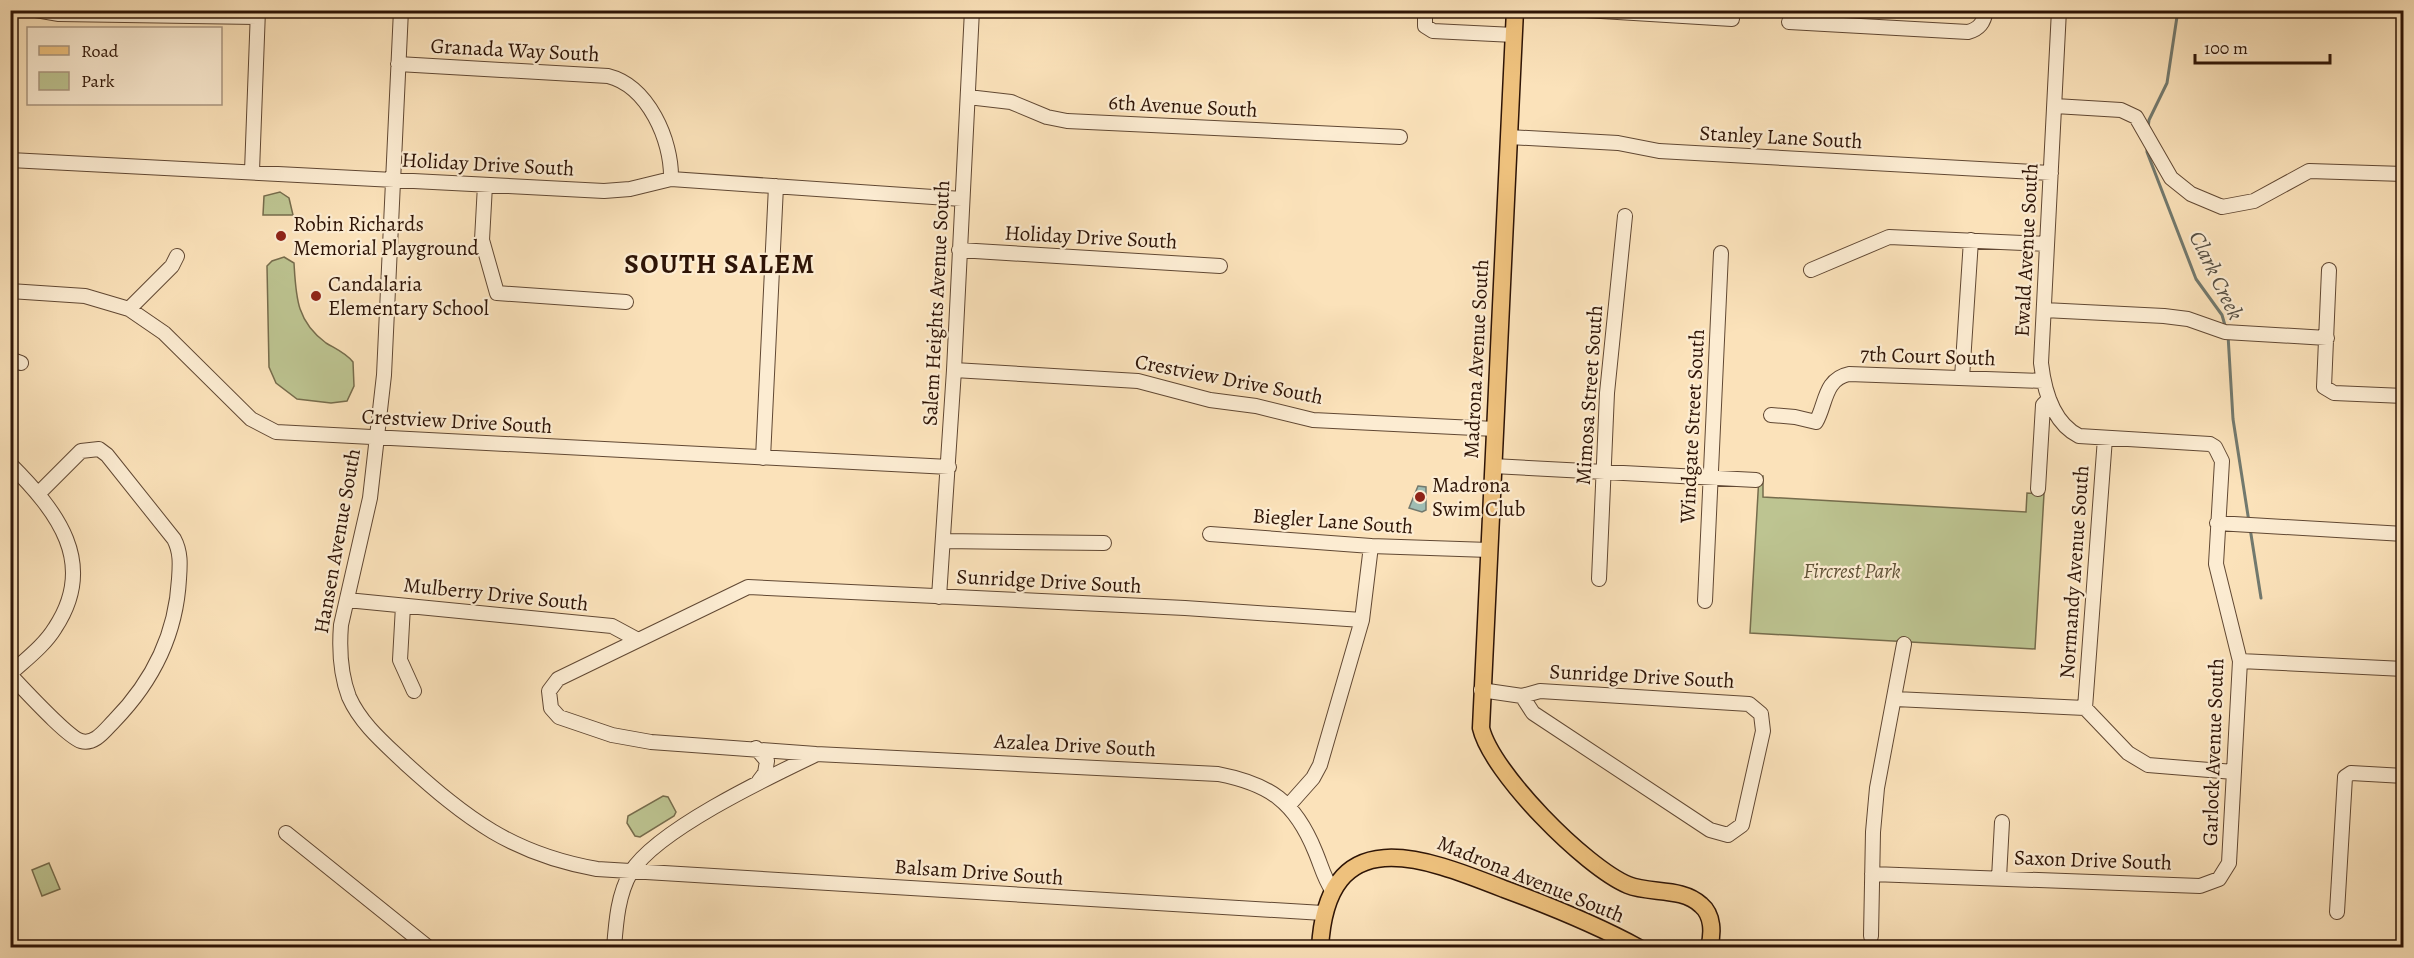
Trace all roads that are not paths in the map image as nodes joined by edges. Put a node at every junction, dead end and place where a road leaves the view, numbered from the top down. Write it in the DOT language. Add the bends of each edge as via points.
graph roads {
  1 [pos="36,10"];
  2 [pos="401,10"];
  3 [pos="972,10"];
  4 [pos="1425,10"];
  5 [pos="1515,10"];
  6 [pos="1585,10"];
  7 [pos="1986,10"];
  8 [pos="2059,10"];
  9 [pos="257,14"];
  10 [pos="1732,19"];
  11 [pos="1789,22"];
  12 [pos="1514,35"];
  13 [pos="398,64"];
  14 [pos="968,97"];
  15 [pos="2055,106"];
  16 [pos="1400,137"];
  17 [pos="1509,137"];
  18 [pos="10,160"];
  19 [pos="252,171"];
  20 [pos="2051,173"];
  21 [pos="2403,174"];
  22 [pos="671,179"];
  23 [pos="393,180"];
  24 [pos="486,185"];
  25 [pos="776,186"];
  26 [pos="963,199"];
  27 [pos="1626,216"];
  28 [pos="1971,240"];
  29 [pos="2047,244"];
  30 [pos="960,250"];
  31 [pos="1721,254"];
  32 [pos="177,256"];
  33 [pos="1220,266"];
  34 [pos="1811,270"];
  35 [pos="2329,270"];
  36 [pos="10,291"];
  37 [pos="627,302"];
  38 [pos="129,309"];
  39 [pos="2044,309"];
  40 [pos="2327,338"];
  41 [pos="954,370"];
  42 [pos="1962,378"];
  43 [pos="2043,381"];
  44 [pos="2403,396"];
  45 [pos="2049,399"];
  46 [pos="1771,415"];
  47 [pos="1495,429"];
  48 [pos="377,438"];
  49 [pos="2105,438"];
  50 [pos="764,458"];
  51 [pos="10,464"];
  52 [pos="1493,466"];
  53 [pos="949,467"];
  54 [pos="1603,472"];
  55 [pos="1710,477"];
  56 [pos="1756,480"];
  57 [pos="2038,489"];
  58 [pos="39,493"];
  59 [pos="2217,523"];
  60 [pos="1210,534"];
  61 [pos="2403,534"];
  62 [pos="943,541"];
  63 [pos="1104,543"];
  64 [pos="1371,546"];
  65 [pos="1489,550"];
  66 [pos="1599,579"];
  67 [pos="939,597"];
  68 [pos="347,600"];
  69 [pos="1705,601"];
  70 [pos="403,606"];
  71 [pos="1362,620"];
  72 [pos="638,640"];
  73 [pos="1904,644"];
  74 [pos="2240,661"];
  75 [pos="2403,669"];
  76 [pos="10,675"];
  77 [pos="1481,690"];
  78 [pos="414,691"];
  79 [pos="549,691"];
  80 [pos="1522,696"];
  81 [pos="1896,699"];
  82 [pos="2085,708"];
  83 [pos="756,748"];
  84 [pos="816,754"];
  85 [pos="2234,772"];
  86 [pos="2403,776"];
  87 [pos="759,781"];
  88 [pos="1289,805"];
  89 [pos="2002,822"];
  90 [pos="286,833"];
  91 [pos="632,872"];
  92 [pos="1872,874"];
  93 [pos="1999,878"];
  94 [pos="2219,879"];
  95 [pos="1332,890"];
  96 [pos="2337,912"];
  97 [pos="1323,913"];
  98 [pos="1871,936"];
  99 [pos="429,948"];
  100 [pos="614,948"];
  101 [pos="1320,948"];
  102 [pos="1639,948"];
  103 [pos="1709,948"];
  1 -- 9 [label="street" via="59,14"];
  2 -- 13 [label="street, Hansen Avenue South"];
  3 -- 14 [label="street, Salem Heights Avenue South"];
  4 -- 12 [label="street" via="1425,26 1430,30"];
  5 -- 12 [label="main road, Madrona Avenue South"];
  6 -- 10 [label="street"];
  7 -- 11 [label="street" via="1983,22 1968,32"];
  8 -- 15 [label="street, Ewald Avenue South"];
  9 -- 19 [label="street"];
  12 -- 17 [label="main road, Madrona Avenue South"];
  13 -- 22 [label="street, Granada Way South" via="608,76 620,80 633,89 655,117 669,156"];
  13 -- 23 [label="street, Hansen Avenue South"];
  14 -- 16 [label="street, 6th Avenue South" via="1011,102 1067,121"];
  14 -- 26 [label="street, Salem Heights Avenue South"];
  15 -- 20 [label="street, Ewald Avenue South"];
  15 -- 21 [label="street" via="2121,110 2136,117 2171,177 2191,194 2222,207 2254,201 2309,171"];
  17 -- 20 [label="street, Stanley Lane South" via="1618,143 1659,151"];
  17 -- 47 [label="main road, Madrona Avenue South"];
  18 -- 19 [label="street, Holiday Drive South"];
  19 -- 23 [label="street, Holiday Drive South"];
  20 -- 29 [label="street, Ewald Avenue South"];
  22 -- 24 [label="street, Holiday Drive South" via="604,191"];
  22 -- 25 [label="street, Holiday Drive South"];
  23 -- 24 [label="street, Holiday Drive South"];
  23 -- 48 [label="street, Hansen Avenue South" via="384,375"];
  24 -- 37 [label="street" via="482,240 497,293"];
  25 -- 26 [label="street, Holiday Drive South"];
  25 -- 50 [label="street"];
  26 -- 30 [label="street, Salem Heights Avenue South"];
  27 -- 54 [label="street, Mimosa Street South" via="1607,393"];
  28 -- 29 [label="street"];
  28 -- 34 [label="street" via="1889,237"];
  28 -- 42 [label="street"];
  29 -- 39 [label="street, Ewald Avenue South"];
  30 -- 33 [label="street, Holiday Drive South"];
  30 -- 41 [label="street, Salem Heights Avenue South"];
  31 -- 55 [label="street, Windgate Street South"];
  32 -- 38 [label="street" via="172,266"];
  35 -- 40 [label="street"];
  36 -- 38 [label="street, Crestview Drive South" via="85,296"];
  38 -- 48 [label="street, Crestview Drive South" via="164,333 251,419 265,428 291,434"];
  39 -- 40 [label="street" via="2164,316 2188,319 2225,332"];
  39 -- 43 [label="street, Ewald Avenue South"];
  40 -- 44 [label="street" via="2326,390"];
  41 -- 47 [label="street, Crestview Drive South" via="1138,381 1313,420"];
  41 -- 53 [label="street, Salem Heights Avenue South"];
  42 -- 43 [label="street, 7th Court South"];
  42 -- 46 [label="street, 7th Court South" via="1849,374 1830,386 1816,422"];
  43 -- 45 [label="street, Ewald Avenue South"];
  45 -- 49 [label="street" via="2072,432"];
  45 -- 57 [label="street" via="2043,405"];
  47 -- 52 [label="main road, Madrona Avenue South"];
  48 -- 50 [label="street, Crestview Drive South"];
  48 -- 68 [label="street, Hansen Avenue South" via="370,498"];
  49 -- 59 [label="street, Garlock Avenue South" via="2216,447 2222,461"];
  49 -- 82 [label="street, Normandy Avenue South"];
  50 -- 53 [label="street, Crestview Drive South"];
  51 -- 58 [label="street"];
  52 -- 54 [label="street"];
  52 -- 65 [label="main road, Madrona Avenue South"];
  53 -- 62 [label="street, Salem Heights Avenue South"];
  54 -- 55 [label="street"];
  54 -- 66 [label="street, Mimosa Street South"];
  55 -- 56 [label="street"];
  55 -- 69 [label="street, Windgate Street South"];
  58 -- 76 [label="street" via="58,518 66,537 74,567 73,582 64,613 54,630"];
  58 -- 76 [label="street" via="81,451 99,449 107,455 179,549 175,616 167,643 143,688 90,741 75,738"];
  59 -- 61 [label="street"];
  59 -- 74 [label="street, Garlock Avenue South" via="2218,580"];
  60 -- 64 [label="street, Biegler Lane South"];
  62 -- 63 [label="street"];
  62 -- 67 [label="street, Salem Heights Avenue South"];
  64 -- 65 [label="street, Biegler Lane South"];
  64 -- 71 [label="street"];
  65 -- 77 [label="main road, Madrona Avenue South"];
  67 -- 71 [label="street, Sunridge Drive South"];
  67 -- 72 [label="street, Sunridge Drive South" via="757,587 734,593"];
  68 -- 70 [label="street, Mulberry Drive South"];
  68 -- 91 [label="street, Hansen Avenue South" via="341,625 341,670 350,698 376,736 476,823 510,843 572,865"];
  70 -- 72 [label="street, Mulberry Drive South" via="612,626"];
  70 -- 78 [label="street" via="400,660"];
  71 -- 88 [label="street" via="1320,765"];
  72 -- 79 [label="street, Sunridge Drive South" via="558,679"];
  73 -- 81 [label="street"];
  74 -- 75 [label="street"];
  74 -- 85 [label="street, Garlock Avenue South"];
  77 -- 80 [label="street, Sunridge Drive South"];
  77 -- 103 [label="main road, Madrona Avenue South" via="1484,740 1509,779 1564,837 1608,873 1635,887 1681,895 1700,903 1711,925"];
  79 -- 83 [label="street, Azalea Drive South" via="551,708 559,717 612,735 651,742"];
  80 -- 80 [label="street, Sunridge Drive South" via="1533,713 1710,830 1728,835 1742,825 1763,731 1761,714 1749,704 1540,691"];
  81 -- 82 [label="street"];
  81 -- 92 [label="street" via="1878,788"];
  82 -- 85 [label="street" via="2128,753 2148,765"];
  83 -- 84 [label="street, Azalea Drive South"];
  83 -- 87 [label="street" via="767,761"];
  84 -- 87 [label="street"];
  84 -- 88 [label="street, Azalea Drive South" via="1218,774 1252,782"];
  85 -- 94 [label="street, Garlock Avenue South" via="2229,863"];
  86 -- 96 [label="street" via="2347,774"];
  87 -- 91 [label="street" via="668,837"];
  88 -- 95 [label="street, Azalea Drive South" via="1311,840"];
  89 -- 93 [label="street, Saxon Drive South"];
  90 -- 99 [label="street"];
  91 -- 97 [label="street, Balsam Drive South"];
  91 -- 100 [label="street" via="621,895"];
  92 -- 93 [label="street, Saxon Drive South"];
  92 -- 98 [label="street"];
  93 -- 94 [label="street, Saxon Drive South" via="2200,886"];
  95 -- 97 [label="main road, Madrona Avenue South"];
  95 -- 102 [label="main road, Madrona Avenue South" via="1348,873 1368,861 1397,856 1422,860 1558,909"];
  97 -- 101 [label="main road, Madrona Avenue South"];
}
